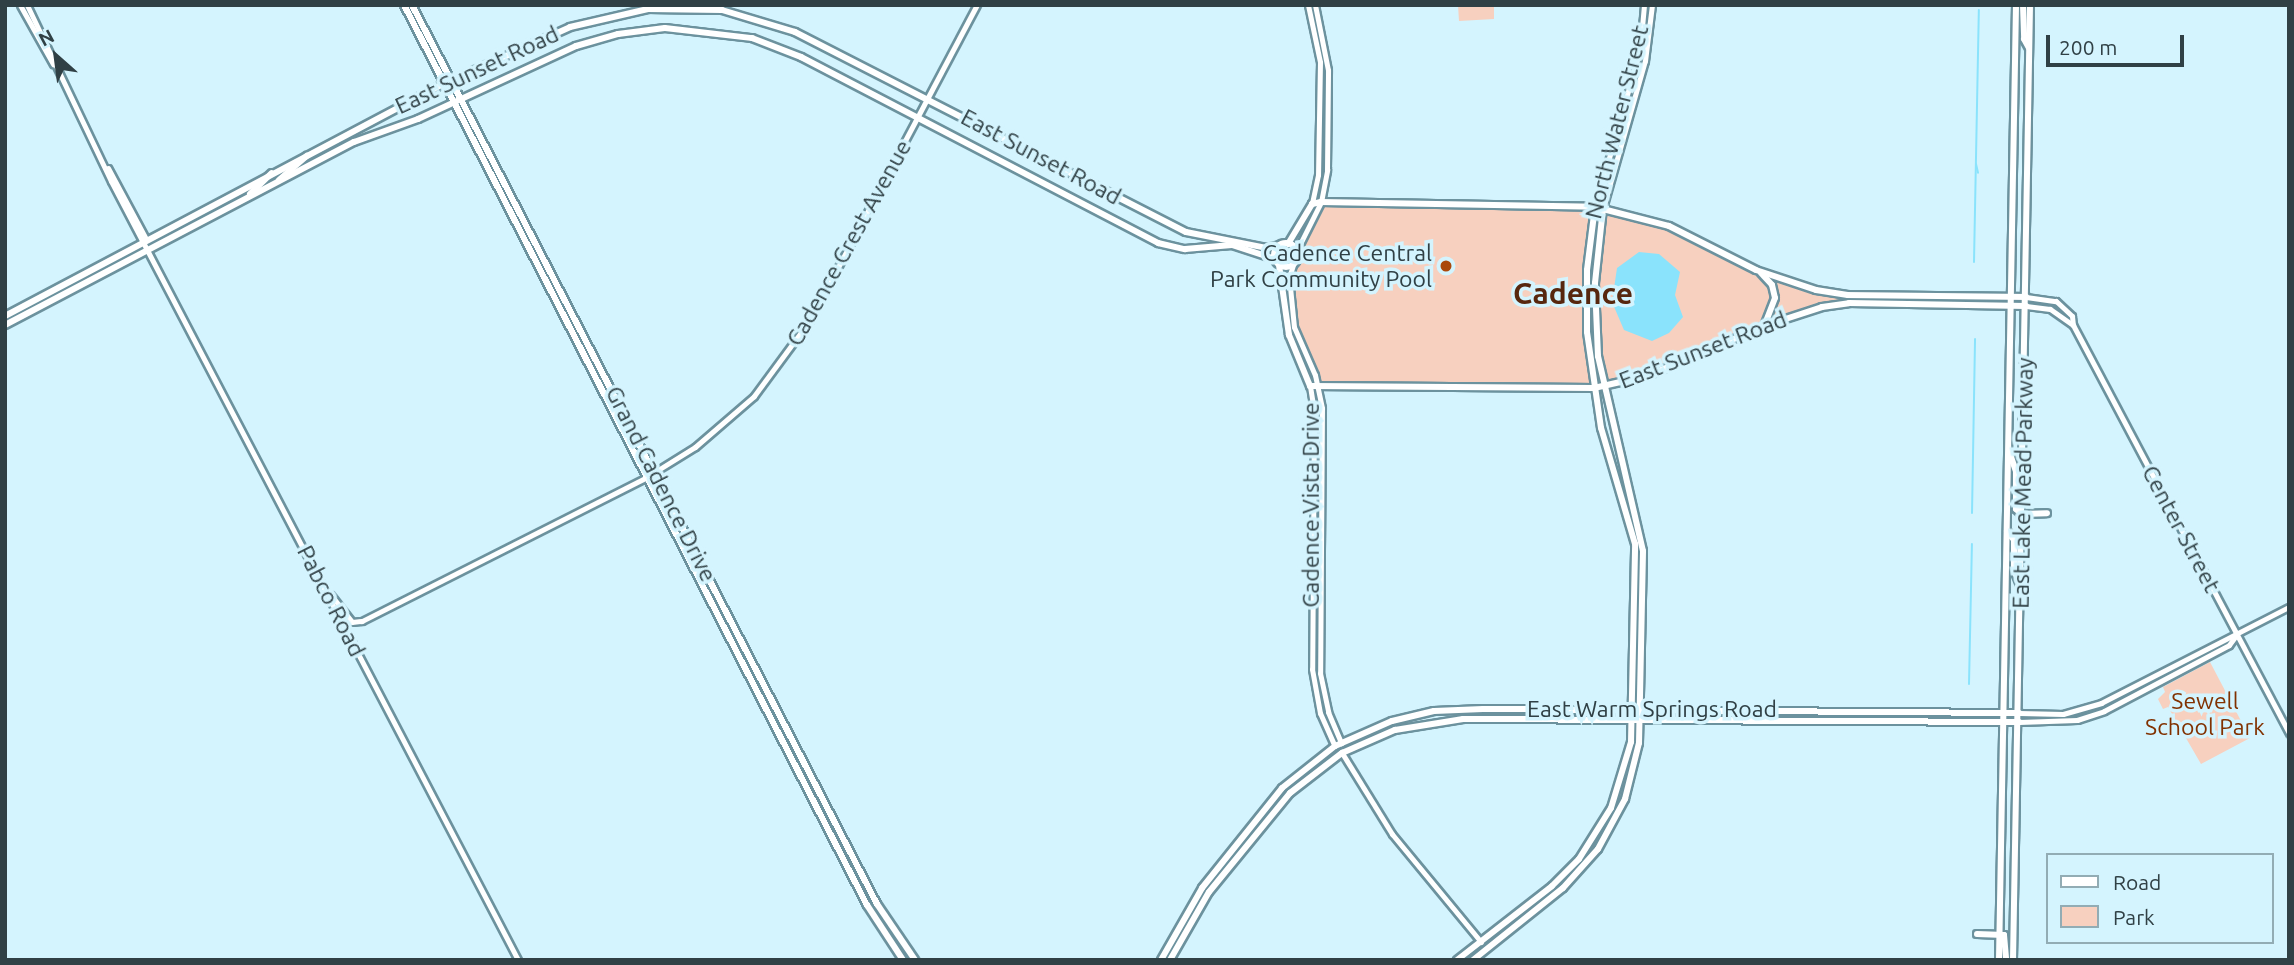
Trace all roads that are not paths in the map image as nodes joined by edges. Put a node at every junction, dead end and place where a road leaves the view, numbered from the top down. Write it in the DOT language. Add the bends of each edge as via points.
graph roads {
  1 [pos="20,5"];
  2 [pos="27,5"];
  3 [pos="404,5"];
  4 [pos="412,5"];
  5 [pos="977,5"];
  6 [pos="1308,5"];
  7 [pos="1315,5"];
  8 [pos="1644,5"];
  9 [pos="1652,5"];
  10 [pos="2015,5"];
  11 [pos="2023,5"];
  12 [pos="2030,5"];
  13 [pos="2029,48"];
  14 [pos="55,66"];
  15 [pos="448,82"];
  16 [pos="928,98"];
  17 [pos="460,99"];
  18 [pos="453,102"];
  19 [pos="917,118"];
  20 [pos="314,150"];
  21 [pos="273,171"];
  22 [pos="279,180"];
  23 [pos="249,195"];
  24 [pos="1321,202"];
  25 [pos="1312,204"];
  26 [pos="1595,207"];
  27 [pos="1603,208"];
  28 [pos="147,244"];
  29 [pos="1284,244"];
  30 [pos="1297,250"];
  31 [pos="1277,262"];
  32 [pos="1293,265"];
  33 [pos="1756,270"];
  34 [pos="2011,297"];
  35 [pos="2026,297"];
  36 [pos="2010,306"];
  37 [pos="2026,306"];
  38 [pos="5,316"];
  39 [pos="5,325"];
  40 [pos="1764,326"];
  41 [pos="2073,326"];
  42 [pos="1318,385"];
  43 [pos="1310,386"];
  44 [pos="1603,387"];
  45 [pos="1594,388"];
  46 [pos="2008,449"];
  47 [pos="655,472"];
  48 [pos="645,478"];
  49 [pos="2047,513"];
  50 [pos="2022,514"];
  51 [pos="2007,531"];
  52 [pos="324,588"];
  53 [pos="2021,589"];
  54 [pos="2289,607"];
  55 [pos="2237,634"];
  56 [pos="1638,709"];
  57 [pos="1868,710"];
  58 [pos="2005,712"];
  59 [pos="2019,713"];
  60 [pos="1638,719"];
  61 [pos="1867,719"];
  62 [pos="2005,721"];
  63 [pos="2019,722"];
  64 [pos="1378,725"];
  65 [pos="2289,733"];
  66 [pos="1338,744"];
  67 [pos="1342,753"];
  68 [pos="1316,771"];
  69 [pos="1978,934"];
  70 [pos="2000,935"];
  71 [pos="1480,942"];
  72 [pos="518,960"];
  73 [pos="903,960"];
  74 [pos="915,960"];
  75 [pos="1161,960"];
  76 [pos="1170,960"];
  77 [pos="1457,960"];
  78 [pos="1467,960"];
  79 [pos="1473,960"];
  80 [pos="1999,960"];
  81 [pos="2006,960"];
  82 [pos="2013,960"];
  1 -- 14 [label="street, Pabco Road"];
  2 -- 14 [label="street, Pabco Road"];
  3 -- 15 [label="main road, Grand Cadence Drive"];
  4 -- 15 [label="main road, Grand Cadence Drive"];
  5 -- 16 [label="street, Cadence Crest Avenue"];
  6 -- 25 [label="street" via="1320,62 1318,175"];
  7 -- 24 [label="street" via="1328,71 1328,160"];
  8 -- 26 [label="street, North Water Street" via="1637,59"];
  9 -- 27 [label="street, North Water Street" via="1645,61"];
  10 -- 34 [label="main road, East Lake Mead Parkway"];
  11 -- 13 [label="main road" via="2024,39"];
  12 -- 13 [label="main road, East Lake Mead Parkway"];
  13 -- 35 [label="main road, East Lake Mead Parkway"];
  14 -- 28 [label="street, Pabco Road"];
  15 -- 16 [label="main road, East Sunset Road" via="590,20 648,9 685,8 722,10 795,32"];
  15 -- 17 [label="main road, Grand Cadence Drive"];
  15 -- 18 [label="main road, Grand Cadence Drive"];
  15 -- 20 [label="main road, East Sunset Road"];
  16 -- 19 [label="street, Cadence Crest Avenue"];
  16 -- 29 [label="main road, East Sunset Road" via="1186,232 1267,248"];
  17 -- 18 [label="main road, East Sunset Road"];
  17 -- 19 [label="main road, East Sunset Road" via="576,46 618,34 678,29 752,38 802,57"];
  17 -- 47 [label="main road, Grand Cadence Drive"];
  18 -- 22 [label="main road, East Sunset Road" via="354,142"];
  18 -- 48 [label="main road, Grand Cadence Drive"];
  19 -- 31 [label="main road, East Sunset Road" via="1158,243 1185,249 1232,245"];
  19 -- 47 [label="street, Cadence Crest Avenue" via="789,353 754,396 695,447"];
  20 -- 21 [label="main road, East Sunset Road"];
  20 -- 22 [label="main road"];
  21 -- 23 [label="main road"];
  21 -- 28 [label="main road, East Sunset Road"];
  22 -- 23 [label="main road, East Sunset Road"];
  23 -- 28 [label="main road, East Sunset Road"];
  24 -- 25 [label="main road, East Sunset Road"];
  24 -- 26 [label="main road, East Sunset Road"];
  24 -- 30 [label="street"];
  25 -- 29 [label="main road"];
  26 -- 27 [label="main road, East Sunset Road"];
  26 -- 45 [label="main road, North Water Street" via="1586,301"];
  27 -- 33 [label="main road, East Sunset Road" via="1670,226"];
  27 -- 44 [label="main road, North Water Street" via="1595,283"];
  28 -- 38 [label="main road, East Sunset Road"];
  28 -- 39 [label="main road, East Sunset Road"];
  28 -- 52 [label="street, Pabco Road"];
  29 -- 30 [label="main road"];
  29 -- 31 [label="main road"];
  30 -- 32 [label="main road"];
  31 -- 32 [label="main road, East Sunset Road"];
  31 -- 43 [label="main road, Cadence Vista Drive" via="1289,335"];
  32 -- 42 [label="street, Cadence Vista Drive" via="1289,277 1294,327"];
  33 -- 34 [label="main road, East Sunset Road" via="1839,294"];
  33 -- 40 [label="main road" via="1772,285 1775,298"];
  34 -- 35 [label="main road, Center Street"];
  34 -- 36 [label="main road, East Lake Mead Parkway"];
  35 -- 37 [label="main road, East Lake Mead Parkway"];
  35 -- 41 [label="street, Center Street" via="2063,305"];
  36 -- 37 [label="main road"];
  36 -- 40 [label="main road, East Sunset Road" via="1843,304"];
  36 -- 46 [label="main road, East Lake Mead Parkway"];
  37 -- 41 [label="street" via="2050,309"];
  37 -- 50 [label="main road, East Lake Mead Parkway"];
  40 -- 44 [label="main road, East Sunset Road" via="1661,371"];
  41 -- 55 [label="street, Center Street"];
  42 -- 43 [label="main road, East Sunset Road"];
  42 -- 45 [label="main road, East Sunset Road"];
  42 -- 66 [label="street, Cadence Vista Drive" via="1322,422 1321,673"];
  43 -- 66 [label="street, Cadence Vista Drive" via="1314,412 1312,669 1320,713"];
  44 -- 45 [label="main road, East Sunset Road"];
  44 -- 56 [label="main road, North Water Street" via="1642,541"];
  45 -- 56 [label="main road, North Water Street" via="1634,544"];
  46 -- 50 [label="main road" via="2016,471 2016,509"];
  46 -- 51 [label="main road, East Lake Mead Parkway"];
  47 -- 48 [label="street, Cadence Crest Avenue"];
  47 -- 74 [label="main road, Grand Cadence Drive" via="877,904"];
  48 -- 52 [label="street, Cadence Crest Avenue" via="354,623"];
  48 -- 73 [label="main road, Grand Cadence Drive" via="867,905"];
  49 -- 50 [label="main road"];
  50 -- 53 [label="main road, East Lake Mead Parkway"];
  51 -- 53 [label="main road" via="2014,540 2014,570"];
  51 -- 58 [label="main road, East Lake Mead Parkway"];
  52 -- 72 [label="street, Pabco Road"];
  53 -- 59 [label="main road, East Lake Mead Parkway"];
  54 -- 55 [label="street, East Warm Springs Road"];
  55 -- 59 [label="street, East Warm Springs Road" via="2089,708 2063,714"];
  55 -- 63 [label="street, East Warm Springs Road" via="2229,645 2104,711 2077,720"];
  55 -- 65 [label="street, Center Street"];
  56 -- 57 [label="main road, East Warm Springs Road"];
  56 -- 60 [label="main road, North Water Street"];
  56 -- 64 [label="main road, East Warm Springs Road" via="1447,710"];
  57 -- 58 [label="main road, East Warm Springs Road"];
  57 -- 61 [label="main road"];
  58 -- 59 [label="main road, East Warm Springs Road"];
  58 -- 62 [label="main road, East Lake Mead Parkway"];
  59 -- 63 [label="main road, East Lake Mead Parkway"];
  60 -- 61 [label="main road, East Warm Springs Road"];
  60 -- 67 [label="main road, East Warm Springs Road" via="1433,722 1395,730"];
  60 -- 71 [label="main road, North Water Street" via="1619,788 1589,846 1552,886"];
  60 -- 79 [label="main road, North Water Street" via="1625,799 1598,849 1563,888"];
  61 -- 62 [label="main road, East Warm Springs Road"];
  62 -- 63 [label="main road, East Warm Springs Road"];
  62 -- 70 [label="main road, East Lake Mead Parkway"];
  63 -- 82 [label="main road, East Lake Mead Parkway"];
  64 -- 66 [label="main road, East Warm Springs Road"];
  64 -- 67 [label="main road"];
  66 -- 68 [label="main road"];
  66 -- 75 [label="main road, East Warm Springs Road" via="1282,788 1214,871"];
  67 -- 68 [label="main road, East Warm Springs Road"];
  67 -- 71 [label="street" via="1392,834"];
  68 -- 76 [label="main road, East Warm Springs Road" via="1280,804 1221,876"];
  69 -- 70 [label="main road"];
  70 -- 80 [label="main road, East Lake Mead Parkway"];
  70 -- 81 [label="main road" via="2007,940"];
  71 -- 77 [label="main road, North Water Street"];
  71 -- 78 [label="main road"];
}
